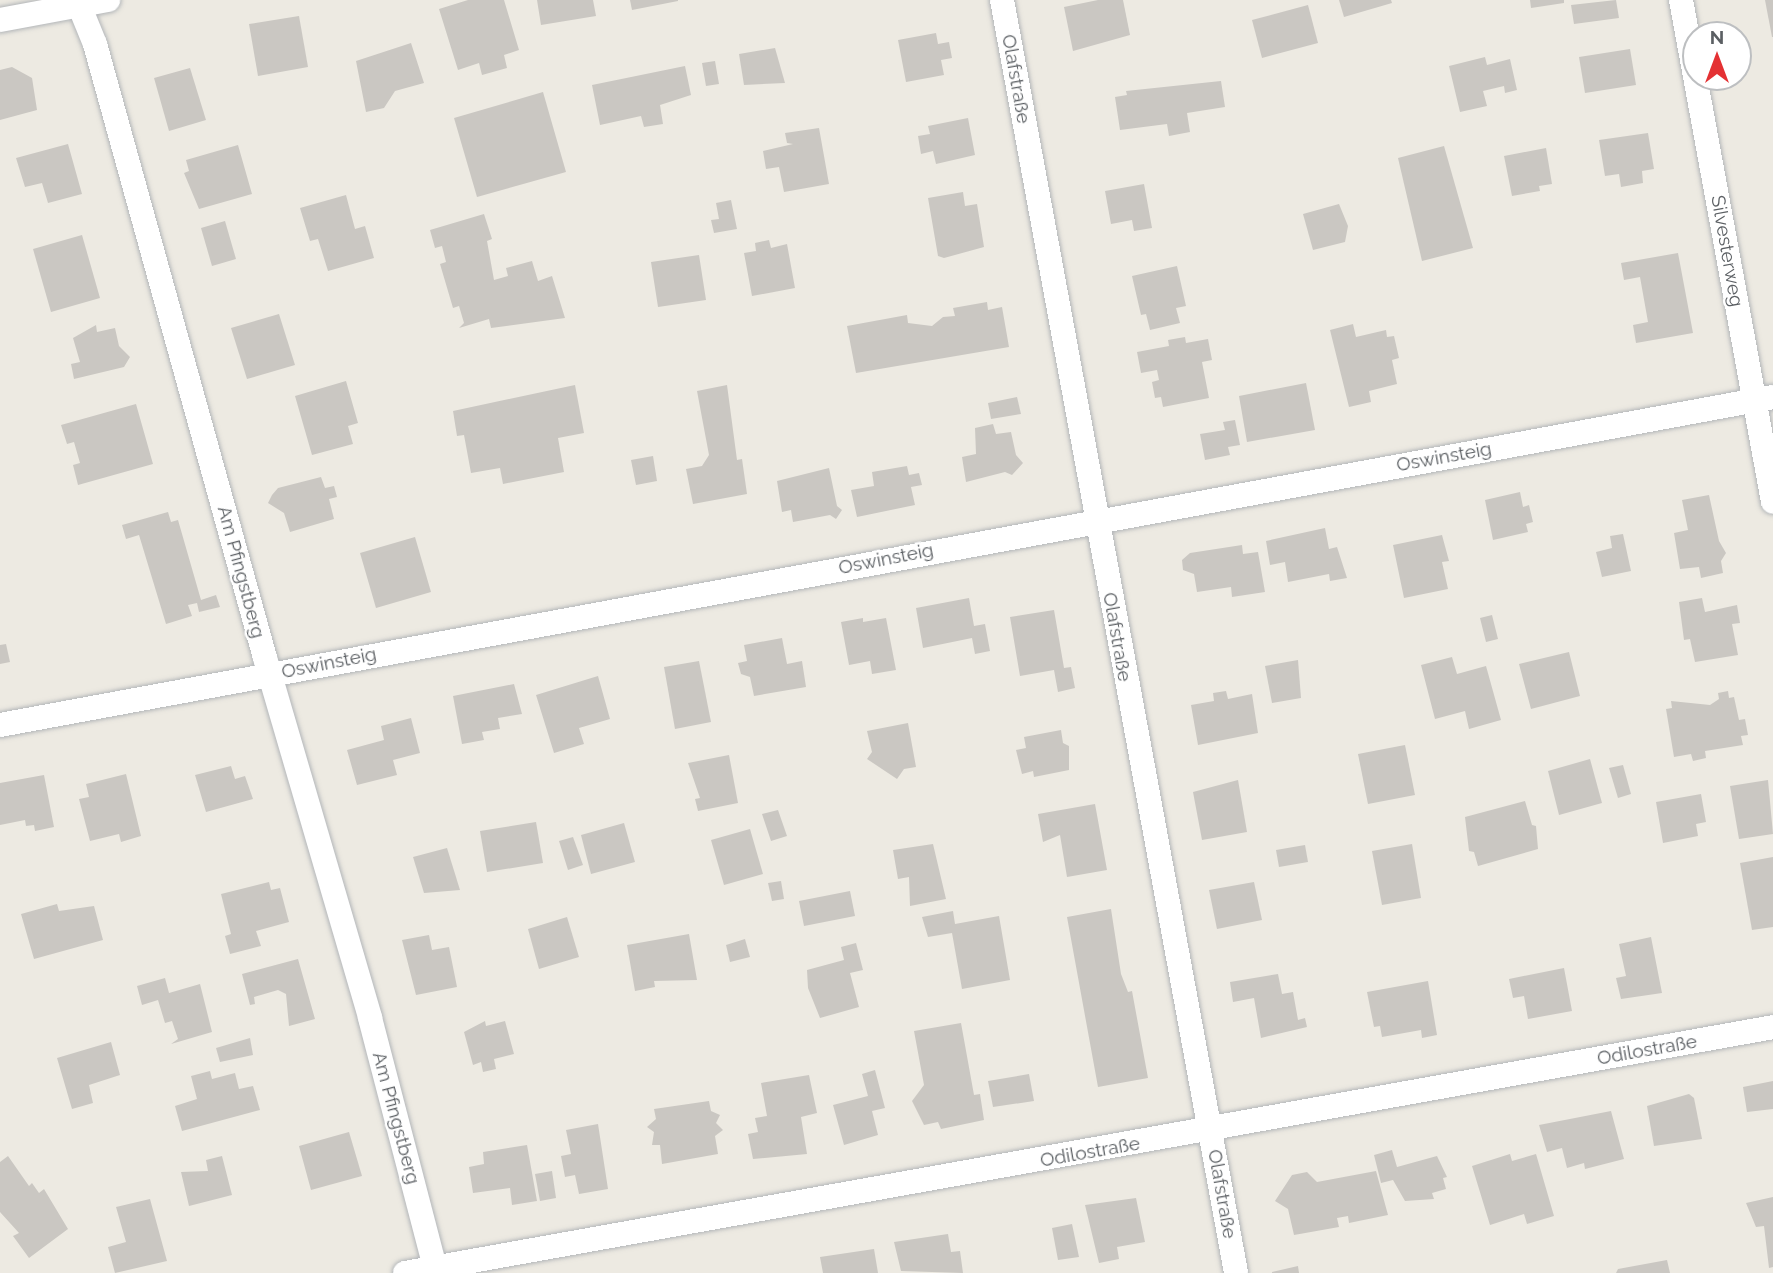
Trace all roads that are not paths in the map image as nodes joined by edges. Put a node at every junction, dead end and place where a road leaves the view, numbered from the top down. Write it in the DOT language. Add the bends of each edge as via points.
graph roads {
  1 [pos="108,0"];
  2 [pos="1002,0"];
  3 [pos="1681,0"];
  4 [pos="78,3"];
  5 [pos="0,20"];
  6 [pos="1764,399"];
  7 [pos="1773,502"];
  8 [pos="1096,520"];
  9 [pos="269,674"];
  10 [pos="0,725"];
  11 [pos="1773,1027"];
  12 [pos="1210,1130"];
  13 [pos="435,1267"];
  14 [pos="405,1273"];
  15 [pos="1236,1273"];
  1 -- 4 [label="street"];
  2 -- 8 [label="street, Olafstraße"];
  3 -- 6 [label="street, Silvesterweg"];
  4 -- 5 [label="street"];
  4 -- 9 [label="street, Am Pfingstberg" via="95,44"];
  6 -- 7 [label="street, Silvesterweg"];
  6 -- 8 [label="street, Oswinsteig"];
  8 -- 9 [label="street, Oswinsteig"];
  8 -- 12 [label="street, Olafstraße"];
  9 -- 10 [label="street, Oswinsteig"];
  9 -- 13 [label="street, Am Pfingstberg" via="370,1018"];
  11 -- 12 [label="street, Odilostraße"];
  12 -- 13 [label="street, Odilostraße"];
  12 -- 15 [label="street, Olafstraße"];
  13 -- 14 [label="street, Odilostraße"];
}
